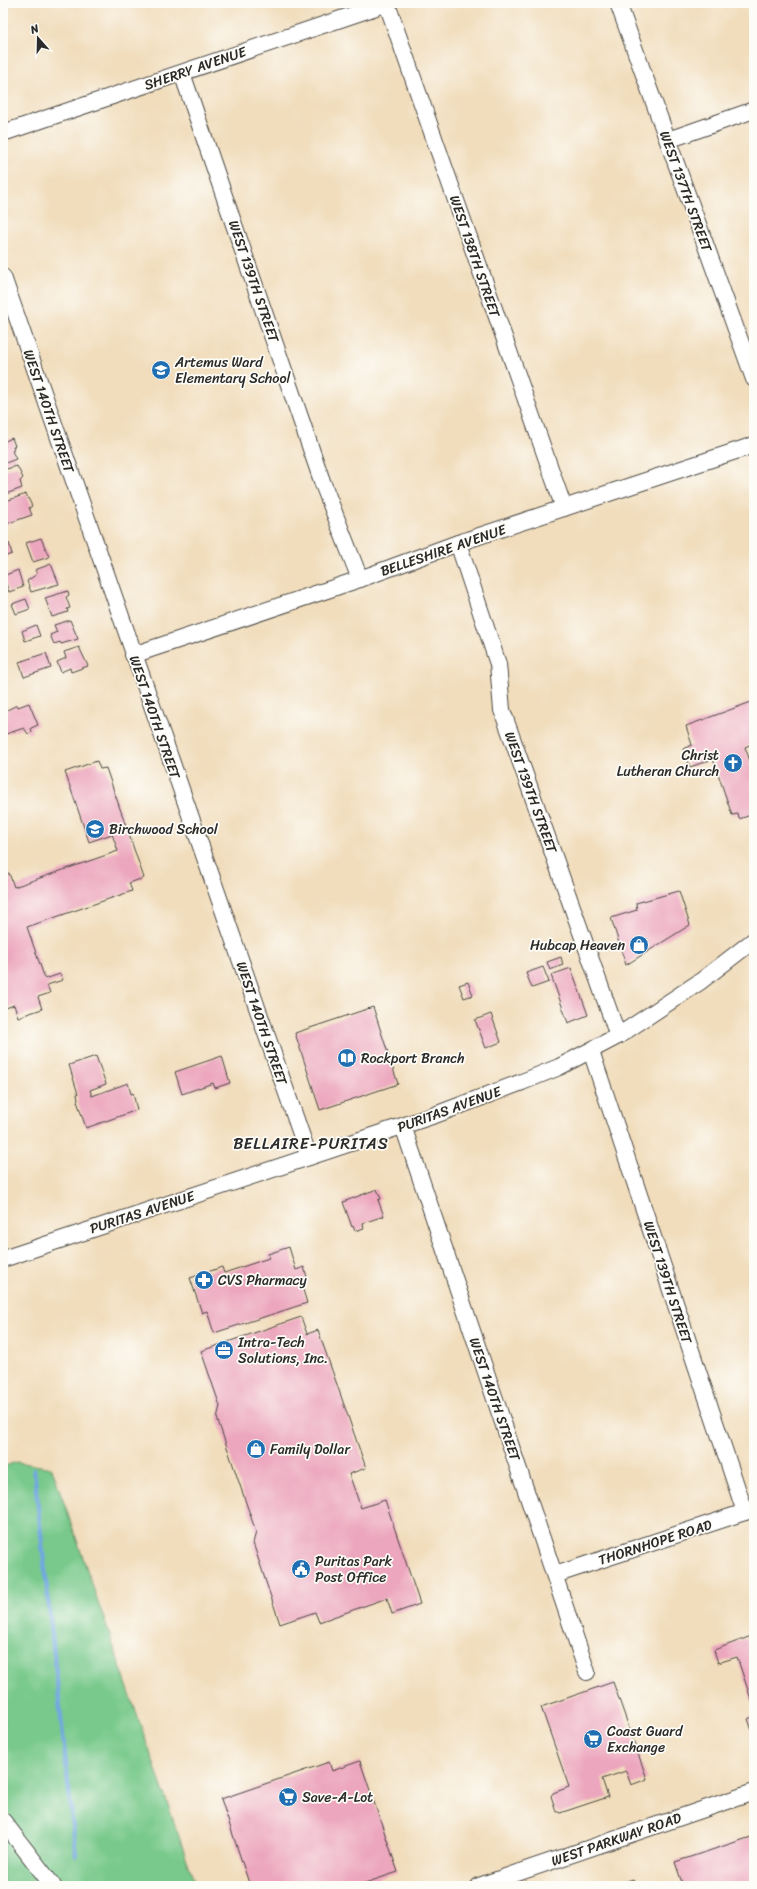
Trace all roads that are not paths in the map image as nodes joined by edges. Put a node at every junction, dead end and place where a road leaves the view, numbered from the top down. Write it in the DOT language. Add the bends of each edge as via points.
graph roads {
  1 [pos="387,3"];
  2 [pos="618,3"];
  3 [pos="182,72"];
  4 [pos="754,110"];
  5 [pos="3,133"];
  6 [pos="668,140"];
  7 [pos="3,277"];
  8 [pos="754,379"];
  9 [pos="754,445"];
  10 [pos="564,508"];
  11 [pos="458,544"];
  12 [pos="360,579"];
  13 [pos="133,655"];
  14 [pos="751,947"];
  15 [pos="618,1036"];
  16 [pos="591,1051"];
  17 [pos="403,1126"];
  18 [pos="309,1157"];
  19 [pos="3,1259"];
  20 [pos="749,1511"];
  21 [pos="555,1575"];
  22 [pos="587,1672"];
  23 [pos="754,1792"];
  24 [pos="3,1821"];
  25 [pos="53,1886"];
  26 [pos="479,1886"];
  1 -- 3 [label="street, SHERRY AVENUE"];
  1 -- 10 [label="street, WEST 138TH STREET"];
  2 -- 6 [label="street, WEST 137TH STREET"];
  3 -- 5 [label="street, SHERRY AVENUE"];
  3 -- 12 [label="street, WEST 139TH STREET" via="323,484"];
  4 -- 6 [label="street"];
  6 -- 8 [label="street, WEST 137TH STREET"];
  7 -- 13 [label="street, WEST 140TH STREET"];
  9 -- 10 [label="street, BELLESHIRE AVENUE"];
  10 -- 11 [label="street, BELLESHIRE AVENUE"];
  11 -- 12 [label="street, BELLESHIRE AVENUE"];
  11 -- 15 [label="street, WEST 139TH STREET" via="498,664 502,710"];
  12 -- 13 [label="street, BELLESHIRE AVENUE"];
  13 -- 18 [label="street, WEST 140TH STREET"];
  14 -- 15 [label="street, PURITAS AVENUE"];
  15 -- 16 [label="street, PURITAS AVENUE"];
  16 -- 17 [label="street, PURITAS AVENUE" via="522,1082"];
  16 -- 20 [label="street, WEST 139TH STREET"];
  17 -- 18 [label="street, PURITAS AVENUE"];
  17 -- 21 [label="street, WEST 140TH STREET"];
  18 -- 19 [label="street, PURITAS AVENUE"];
  20 -- 21 [label="street, THORNHOPE ROAD"];
  21 -- 22 [label="street, WEST 140TH STREET"];
  23 -- 26 [label="street, WEST PARKWAY ROAD"];
  24 -- 25 [label="street"];
}
